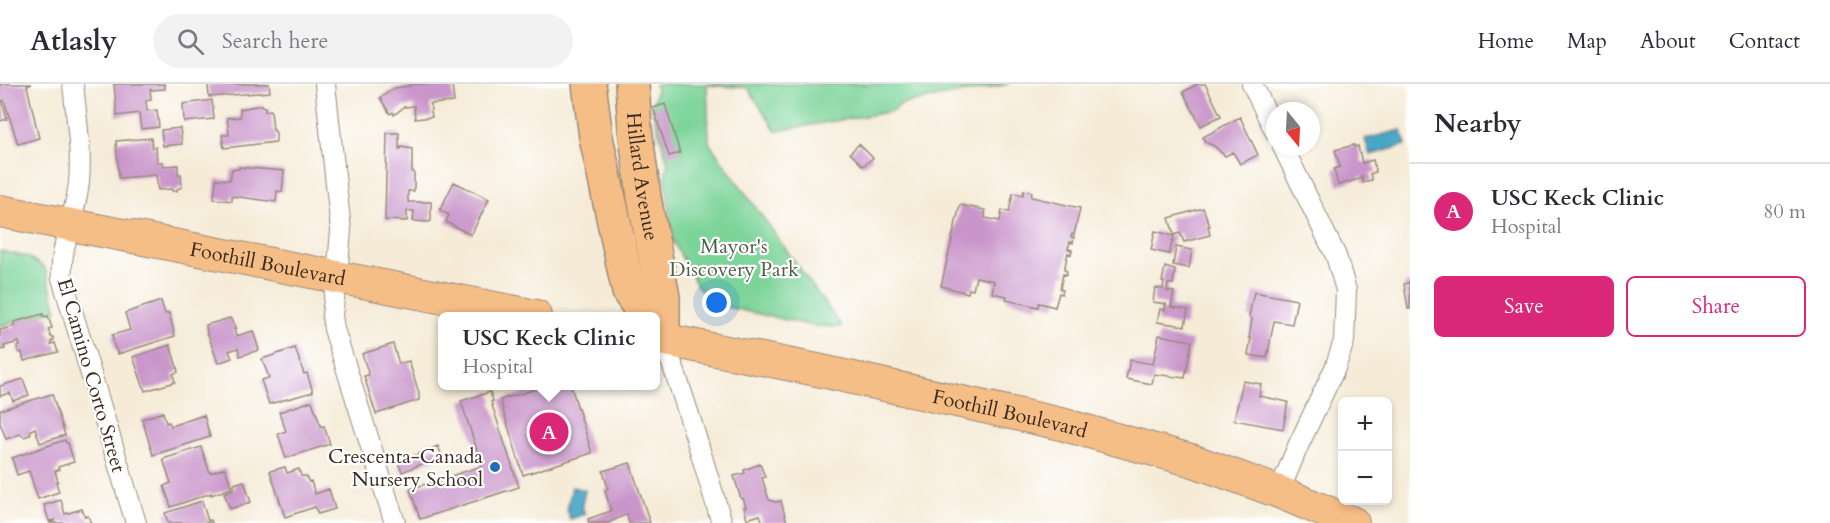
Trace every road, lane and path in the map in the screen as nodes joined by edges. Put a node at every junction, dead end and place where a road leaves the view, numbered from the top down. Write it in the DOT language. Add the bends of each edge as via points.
graph roads {
  1 [pos="73,84"];
  2 [pos="325,84"];
  3 [pos="589,84"];
  4 [pos="632,84"];
  5 [pos="1252,84"];
  6 [pos="1266,113"];
  7 [pos="1287,156"];
  8 [pos="0,211"];
  9 [pos="70,225"];
  10 [pos="337,277"];
  11 [pos="516,312"];
  12 [pos="642,312"];
  13 [pos="659,312"];
  14 [pos="660,332"];
  15 [pos="660,341"];
  16 [pos="1279,492"];
  17 [pos="136,523"];
  18 [pos="395,523"];
  19 [pos="722,523"];
  20 [pos="1353,523"];
  1 -- 9 [label="street, El Camino Corto Street" via="80,162"];
  2 -- 10 [label="street" via="341,230"];
  3 -- 12 [label="highway, Hillard Avenue" via="596,137 629,292"];
  4 -- 13 [label="highway, Hillard Avenue" via="644,197 663,297"];
  5 -- 6 [label="street"];
  7 -- 16 [label="street" via="1336,256 1346,290 1344,342"];
  8 -- 9 [label="main road, Foothill Boulevard"];
  9 -- 10 [label="main road, Foothill Boulevard"];
  9 -- 17 [label="street, El Camino Corto Street" via="60,262 62,278"];
  10 -- 11 [label="main road, Foothill Boulevard"];
  10 -- 18 [label="street" via="334,329"];
  14 -- 16 [label="main road, Foothill Boulevard" via="1061,424 1194,461"];
  15 -- 19 [label="street, Hillard Avenue" via="680,382"];
  16 -- 20 [label="main road, Foothill Boulevard"];
}
